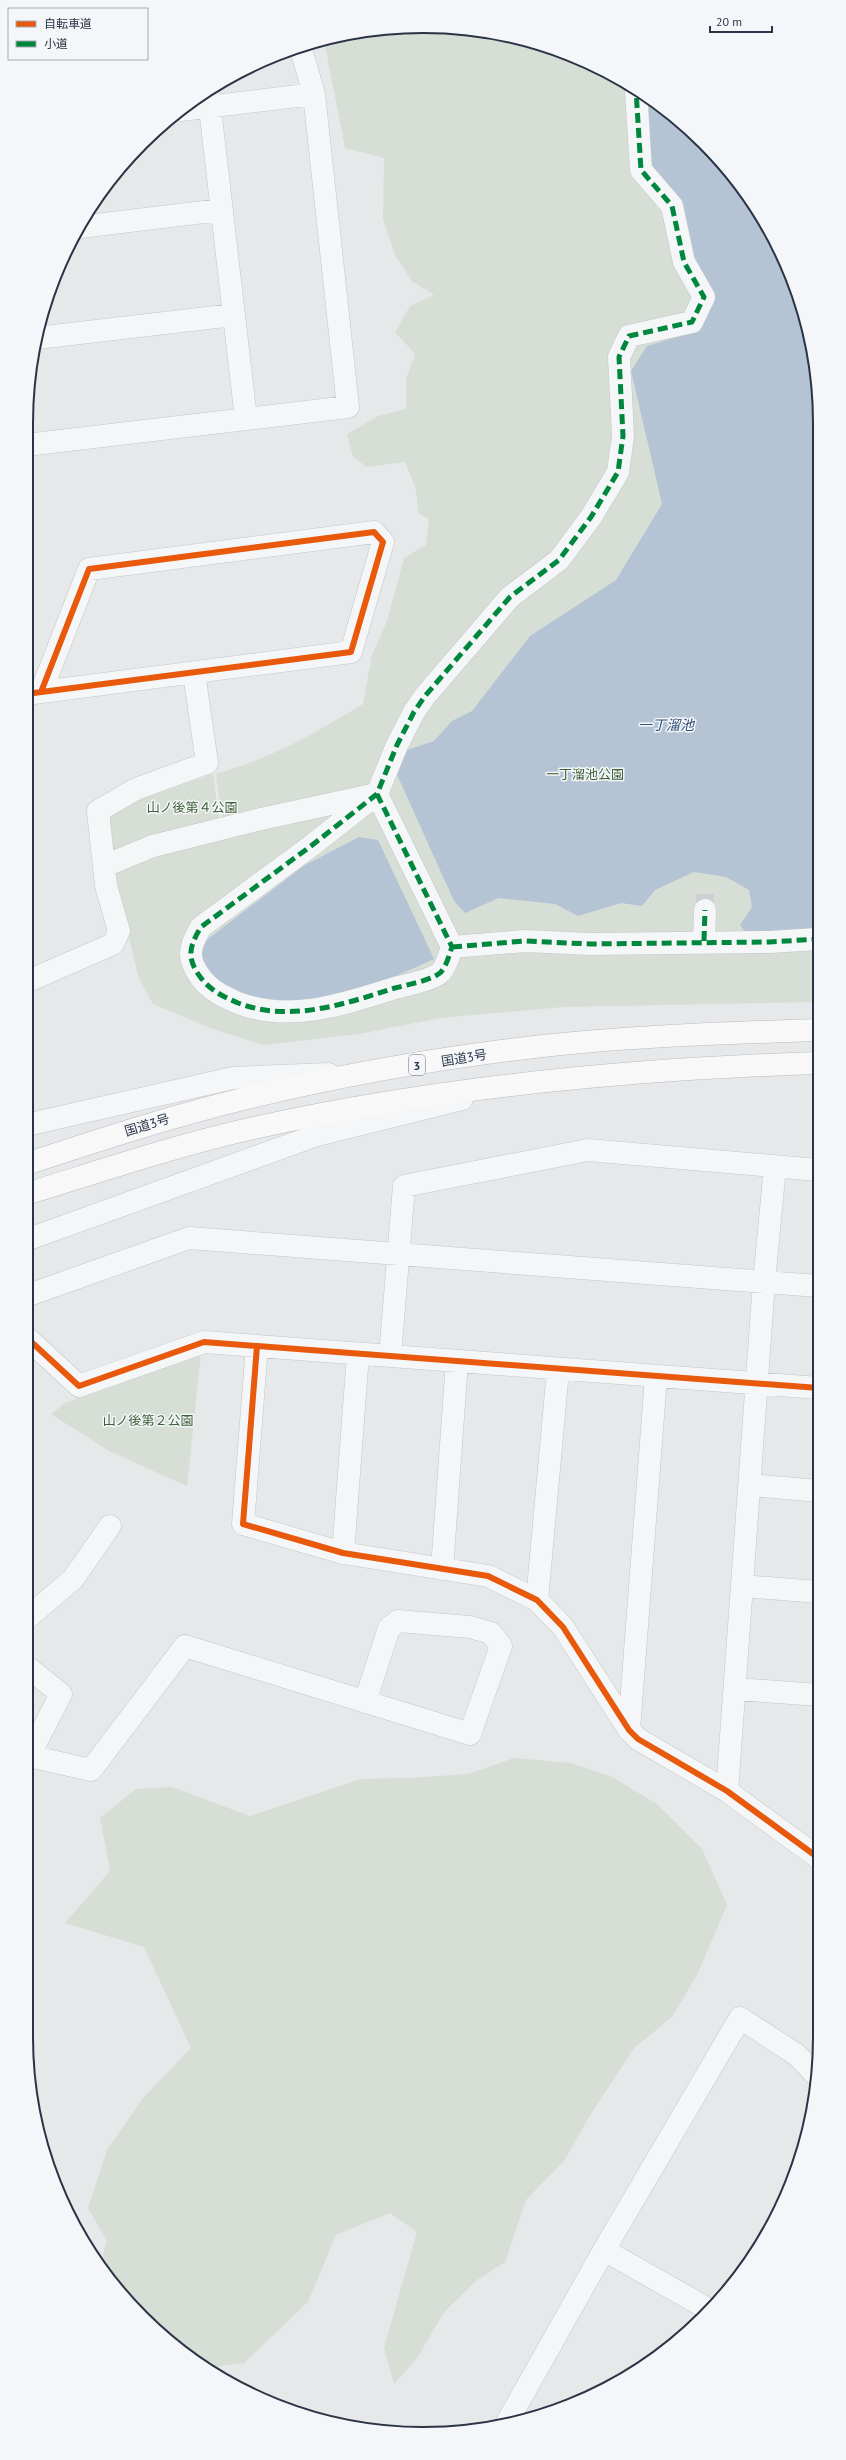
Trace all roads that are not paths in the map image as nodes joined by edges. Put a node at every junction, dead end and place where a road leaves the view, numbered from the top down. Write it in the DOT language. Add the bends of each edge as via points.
graph roads {
  1 [pos="302,53"];
  2 [pos="314,94"];
  3 [pos="636,97"];
  4 [pos="209,99"];
  5 [pos="220,210"];
  6 [pos="86,226"];
  7 [pos="234,315"];
  8 [pos="42,337"];
  9 [pos="246,419"];
  10 [pos="33,444"];
  11 [pos="194,673"];
  12 [pos="34,693"];
  13 [pos="377,794"];
  14 [pos="104,866"];
  15 [pos="705,910"];
  16 [pos="813,939"];
  17 [pos="704,941"];
  18 [pos="452,947"];
  19 [pos="33,979"];
  20 [pos="813,1030"];
  21 [pos="813,1063"];
  22 [pos="373,1072"];
  23 [pos="543,1080"];
  24 [pos="33,1123"];
  25 [pos="33,1162"];
  26 [pos="774,1167"];
  27 [pos="813,1170"];
  28 [pos="33,1192"];
  29 [pos="33,1237"];
  30 [pos="400,1255"];
  31 [pos="764,1282"];
  32 [pos="813,1286"];
  33 [pos="33,1294"];
  34 [pos="33,1343"];
  35 [pos="257,1346"];
  36 [pos="358,1354"];
  37 [pos="390,1356"];
  38 [pos="457,1362"];
  39 [pos="558,1370"];
  40 [pos="656,1377"];
  41 [pos="758,1384"];
  42 [pos="813,1388"];
  43 [pos="750,1485"];
  44 [pos="813,1490"];
  45 [pos="110,1526"];
  46 [pos="343,1552"];
  47 [pos="442,1569"];
  48 [pos="742,1586"];
  49 [pos="813,1592"];
  50 [pos="537,1600"];
  51 [pos="33,1613"];
  52 [pos="33,1672"];
  53 [pos="736,1689"];
  54 [pos="813,1695"];
  55 [pos="364,1702"];
  56 [pos="629,1730"];
  57 [pos="33,1749"];
  58 [pos="33,1760"];
  59 [pos="728,1791"];
  60 [pos="813,1854"];
  61 [pos="811,2070"];
  62 [pos="604,2250"];
  63 [pos="704,2307"];
  64 [pos="510,2417"];
  1 -- 2 [label="street"];
  2 -- 4 [label="street"];
  2 -- 9 [label="street" via="348,407"];
  3 -- 13 [label="street" via="641,170 672,206 684,262 704,297 692,322 629,336 619,357 623,436 618,472 591,517 559,560 510,597 414,712"];
  4 -- 5 [label="street"];
  5 -- 6 [label="street"];
  5 -- 7 [label="street"];
  7 -- 8 [label="street"];
  7 -- 9 [label="street"];
  9 -- 10 [label="street"];
  11 -- 12 [label="street"];
  11 -- 12 [label="street" via="351,652 383,542 374,532 89,569"];
  11 -- 14 [label="street" via="207,763 136,789 98,811"];
  13 -- 14 [label="street" via="261,818 154,846"];
  13 -- 18 [label="street"];
  13 -- 18 [label="street" via="201,927 190,944 192,966 203,981 220,996 248,1007 286,1013 315,1010 422,980 440,972 448,960"];
  14 -- 19 [label="street" via="106,886 119,931 113,944"];
  15 -- 17 [label="street"];
  16 -- 17 [label="street" via="770,942"];
  17 -- 18 [label="street" via="590,944 525,941"];
  20 -- 22 [label="highway, 国道3号 / 3" via="692,1034 543,1046"];
  21 -- 23 [label="highway" via="700,1067"];
  22 -- 24 [label="street" via="233,1078"];
  22 -- 25 [label="highway, 国道3号 / 3" via="248,1098 166,1119"];
  23 -- 28 [label="highway" via="403,1099 262,1126 135,1160"];
  23 -- 29 [label="street" via="317,1135"];
  26 -- 27 [label="street"];
  26 -- 30 [label="street" via="588,1150 404,1186"];
  26 -- 31 [label="street"];
  30 -- 31 [label="street"];
  30 -- 33 [label="street" via="189,1238"];
  30 -- 37 [label="street"];
  31 -- 32 [label="street"];
  31 -- 41 [label="street"];
  34 -- 35 [label="street" via="79,1386 204,1342"];
  35 -- 36 [label="street"];
  35 -- 46 [label="street" via="243,1524"];
  36 -- 37 [label="street"];
  36 -- 46 [label="street"];
  37 -- 38 [label="street"];
  38 -- 39 [label="street"];
  38 -- 47 [label="street"];
  39 -- 40 [label="street"];
  39 -- 50 [label="street"];
  40 -- 41 [label="street"];
  40 -- 56 [label="street"];
  41 -- 42 [label="street"];
  41 -- 43 [label="street"];
  43 -- 44 [label="street"];
  43 -- 48 [label="street"];
  45 -- 51 [label="street" via="73,1579"];
  46 -- 47 [label="street"];
  47 -- 50 [label="street" via="488,1576"];
  48 -- 49 [label="street"];
  48 -- 53 [label="street"];
  50 -- 56 [label="street" via="563,1627"];
  52 -- 57 [label="street" via="61,1694"];
  53 -- 54 [label="street"];
  53 -- 59 [label="street"];
  55 -- 55 [label="street" via="470,1734 501,1646 491,1634 470,1627 398,1621 388,1628"];
  55 -- 58 [label="street" via="185,1646 91,1770"];
  56 -- 59 [label="street" via="638,1739"];
  59 -- 60 [label="street"];
  61 -- 62 [label="street" via="797,2055 740,2018"];
  62 -- 63 [label="street"];
  62 -- 64 [label="street"];
}
